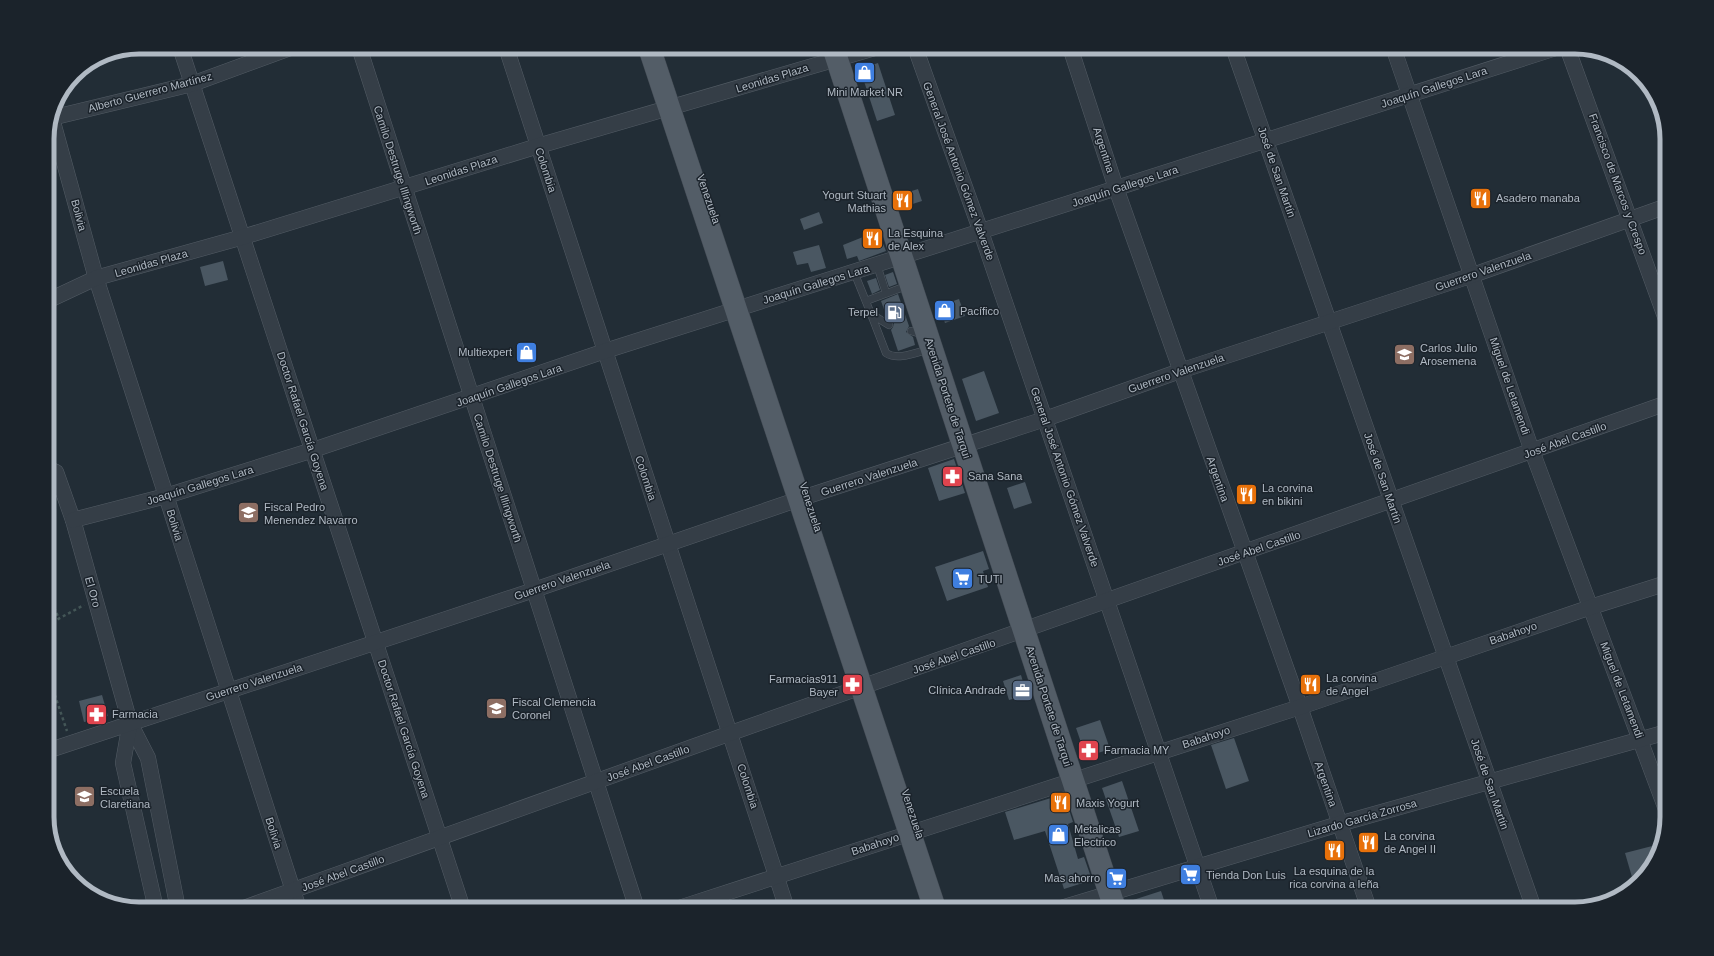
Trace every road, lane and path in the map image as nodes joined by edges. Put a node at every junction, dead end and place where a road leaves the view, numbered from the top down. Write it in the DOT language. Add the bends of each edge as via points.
graph roads {
  1 [pos="182,54"];
  2 [pos="274,54"];
  3 [pos="360,54"];
  4 [pos="508,54"];
  5 [pos="651,54"];
  6 [pos="832,54"];
  7 [pos="835,54"];
  8 [pos="917,54"];
  9 [pos="1072,54"];
  10 [pos="1235,54"];
  11 [pos="1395,54"];
  12 [pos="1537,54"];
  13 [pos="1570,54"];
  14 [pos="192,84"];
  15 [pos="1410,95"];
  16 [pos="669,109"];
  17 [pos="57,116"];
  18 [pos="685,128"];
  19 [pos="55,130"];
  20 [pos="1266,141"];
  21 [pos="538,146"];
  22 [pos="404,188"];
  23 [pos="1116,188"];
  24 [pos="1660,209"];
  25 [pos="1631,219"];
  26 [pos="981,232"];
  27 [pos="243,237"];
  28 [pos="902,257"];
  29 [pos="877,265"];
  30 [pos="854,272"];
  31 [pos="1473,275"];
  32 [pos="96,278"];
  33 [pos="911,284"];
  34 [pos="886,293"];
  35 [pos="54,299"];
  36 [pos="866,301"];
  37 [pos="1660,302"];
  38 [pos="743,307"];
  39 [pos="871,314"];
  40 [pos="1329,322"];
  41 [pos="889,325"];
  42 [pos="924,339"];
  43 [pos="605,351"];
  44 [pos="1180,371"];
  45 [pos="472,398"];
  46 [pos="1660,406"];
  47 [pos="1045,420"];
  48 [pos="964,446"];
  49 [pos="313,450"];
  50 [pos="1532,452"];
  51 [pos="54,471"];
  52 [pos="166,496"];
  53 [pos="806,497"];
  54 [pos="1391,501"];
  55 [pos="74,520"];
  56 [pos="668,544"];
  57 [pos="1244,554"];
  58 [pos="1660,585"];
  59 [pos="534,590"];
  60 [pos="96,600"];
  61 [pos="1107,600"];
  62 [pos="54,607"];
  63 [pos="1591,607"];
  64 [pos="59,619"];
  65 [pos="54,621"];
  66 [pos="1024,631"];
  67 [pos="376,642"];
  68 [pos="1446,657"];
  69 [pos="868,686"];
  70 [pos="227,691"];
  71 [pos="54,693"];
  72 [pos="1300,707"];
  73 [pos="130,723"];
  74 [pos="731,733"];
  75 [pos="1660,734"];
  76 [pos="1641,740"];
  77 [pos="71,743"];
  78 [pos="54,749"];
  79 [pos="1159,752"];
  80 [pos="1073,780"];
  81 [pos="596,782"];
  82 [pos="1490,783"];
  83 [pos="1660,793"];
  84 [pos="1339,824"];
  85 [pos="916,831"];
  86 [pos="440,838"];
  87 [pos="1198,866"];
  88 [pos="776,875"];
  89 [pos="293,891"];
  90 [pos="1113,901"];
  91 [pos="154,902"];
  92 [pos="177,902"];
  93 [pos="261,902"];
  94 [pos="297,902"];
  95 [pos="461,902"];
  96 [pos="635,902"];
  97 [pos="697,902"];
  98 [pos="785,902"];
  99 [pos="933,902"];
  100 [pos="1210,902"];
  101 [pos="1367,902"];
  102 [pos="1532,902"];
  1 -- 14 [label="street, Doctor Rafael García Goyena"];
  2 -- 14 [label="street, Alberto Guerrero Martínez"];
  3 -- 22 [label="street, Camilo Destruge Illingworth"];
  4 -- 21 [label="street, Colombia"];
  5 -- 16 [label="main road, Venezuela"];
  6 -- 16 [label="street, Leonidas Plaza"];
  7 -- 28 [label="main road, Avenida Portete de Tarqui"];
  8 -- 26 [label="street, General José Antonio Gómez Valverde"];
  9 -- 23 [label="street, Argentina"];
  10 -- 20 [label="street, José de San Martín"];
  11 -- 15 [label="street, Miguel de Letamendi"];
  12 -- 15 [label="street, Joaquín Gallegos Lara"];
  13 -- 25 [label="street, Francisco de Marcos y Crespo"];
  14 -- 17 [label="street, Alberto Guerrero Martínez"];
  14 -- 27 [label="street, Doctor Rafael García Goyena"];
  15 -- 20 [label="street, Joaquín Gallegos Lara"];
  15 -- 31 [label="street, Miguel de Letamendi"];
  16 -- 18 [label="lane, Venezuela"];
  16 -- 21 [label="street, Leonidas Plaza"];
  16 -- 38 [label="main road, Venezuela"];
  19 -- 32 [label="street, Bolivia"];
  20 -- 23 [label="street, Joaquín Gallegos Lara"];
  20 -- 40 [label="street, José de San Martín"];
  21 -- 22 [label="street, Leonidas Plaza"];
  21 -- 43 [label="street, Colombia"];
  22 -- 27 [label="street, Leonidas Plaza"];
  22 -- 45 [label="street, Camilo Destruge Illingworth"];
  23 -- 26 [label="street, Joaquín Gallegos Lara"];
  23 -- 44 [label="street, Argentina"];
  24 -- 25 [label="street, Guerrero Valenzuela"];
  25 -- 31 [label="street, Guerrero Valenzuela"];
  25 -- 37 [label="street, Francisco de Marcos y Crespo"];
  26 -- 28 [label="street, Joaquín Gallegos Lara"];
  26 -- 47 [label="street, General José Antonio Gómez Valverde"];
  27 -- 32 [label="street, Leonidas Plaza"];
  27 -- 49 [label="street, Doctor Rafael García Goyena"];
  28 -- 29 [label="street, Joaquín Gallegos Lara"];
  28 -- 33 [label="main road, Avenida Portete de Tarqui"];
  29 -- 30 [label="street, Joaquín Gallegos Lara"];
  29 -- 34 [label="lane"];
  30 -- 36 [label="lane"];
  30 -- 38 [label="street, Joaquín Gallegos Lara"];
  31 -- 40 [label="street, Guerrero Valenzuela"];
  31 -- 50 [label="street, Miguel de Letamendi"];
  32 -- 35 [label="street, Leonidas Plaza"];
  32 -- 52 [label="street, Bolivia"];
  33 -- 34 [label="lane"];
  33 -- 42 [label="main road, Avenida Portete de Tarqui"];
  34 -- 36 [label="lane"];
  36 -- 39 [label="lane"];
  38 -- 43 [label="street, Joaquín Gallegos Lara"];
  38 -- 53 [label="main road, Venezuela"];
  39 -- 41 [label="lane"];
  39 -- 42 [label="lane" via="886,353 890,356 898,356"];
  40 -- 44 [label="street, Guerrero Valenzuela"];
  40 -- 54 [label="street, José de San Martín"];
  42 -- 48 [label="main road, Avenida Portete de Tarqui"];
  43 -- 45 [label="street, Joaquín Gallegos Lara"];
  43 -- 56 [label="street, Colombia"];
  44 -- 47 [label="street, Guerrero Valenzuela"];
  44 -- 57 [label="street, Argentina"];
  45 -- 49 [label="street, Joaquín Gallegos Lara"];
  45 -- 59 [label="street, Camilo Destruge Illingworth"];
  46 -- 50 [label="street, José Abel Castillo"];
  47 -- 48 [label="street, Guerrero Valenzuela"];
  47 -- 61 [label="street, General José Antonio Gómez Valverde"];
  48 -- 53 [label="street, Guerrero Valenzuela"];
  48 -- 66 [label="main road, Avenida Portete de Tarqui"];
  49 -- 52 [label="street, Joaquín Gallegos Lara"];
  49 -- 67 [label="street, Doctor Rafael García Goyena"];
  50 -- 54 [label="street, José Abel Castillo"];
  50 -- 63 [label="street, Miguel de Letamendi"];
  51 -- 55 [label="street, El Oro"];
  52 -- 55 [label="street, Joaquín Gallegos Lara"];
  52 -- 70 [label="street, Bolivia"];
  53 -- 56 [label="street, Guerrero Valenzuela"];
  53 -- 69 [label="main road, Venezuela"];
  54 -- 57 [label="street, José Abel Castillo"];
  54 -- 68 [label="street, José de San Martín"];
  55 -- 60 [label="street, El Oro"];
  56 -- 59 [label="street, Guerrero Valenzuela"];
  56 -- 74 [label="street, Colombia"];
  57 -- 61 [label="street, José Abel Castillo"];
  57 -- 72 [label="street, Argentina"];
  58 -- 63 [label="street, Babahoyo"];
  59 -- 67 [label="street, Guerrero Valenzuela"];
  59 -- 81 [label="street, Camilo Destruge Illingworth"];
  60 -- 64 [label="path"];
  60 -- 73 [label="street, El Oro"];
  61 -- 66 [label="street, José Abel Castillo"];
  61 -- 79 [label="street, General José Antonio Gómez Valverde"];
  62 -- 64 [label="path"];
  63 -- 68 [label="street, Babahoyo"];
  63 -- 76 [label="street, Miguel de Letamendi"];
  64 -- 65 [label="path"];
  66 -- 69 [label="street, José Abel Castillo"];
  66 -- 80 [label="main road, Avenida Portete de Tarqui"];
  67 -- 70 [label="street, Guerrero Valenzuela"];
  67 -- 86 [label="street, Doctor Rafael García Goyena"];
  68 -- 72 [label="street, Babahoyo"];
  68 -- 82 [label="street, José de San Martín"];
  69 -- 74 [label="street, José Abel Castillo"];
  69 -- 85 [label="main road, Venezuela"];
  70 -- 73 [label="street, Guerrero Valenzuela"];
  70 -- 89 [label="street, Bolivia"];
  71 -- 77 [label="path"];
  72 -- 79 [label="street, Babahoyo"];
  72 -- 84 [label="street, Argentina"];
  73 -- 77 [label="street, Guerrero Valenzuela"];
  73 -- 91 [label="street, El Oro" via="123,763"];
  73 -- 92 [label="street, El Oro" via="148,758"];
  74 -- 81 [label="street, José Abel Castillo"];
  74 -- 88 [label="street, Colombia"];
  75 -- 76 [label="street, Lizardo García Zorrosa"];
  76 -- 82 [label="street, Lizardo García Zorrosa"];
  76 -- 83 [label="street, Miguel de Letamendi"];
  77 -- 78 [label="street, Guerrero Valenzuela"];
  79 -- 80 [label="street, Babahoyo"];
  79 -- 87 [label="street, General José Antonio Gómez Valverde"];
  80 -- 85 [label="street, Babahoyo"];
  80 -- 90 [label="main road, Avenida Portete de Tarqui"];
  81 -- 86 [label="street, José Abel Castillo"];
  81 -- 96 [label="street, Camilo Destruge Illingworth"];
  82 -- 84 [label="street, Lizardo García Zorrosa"];
  82 -- 102 [label="street, José de San Martín"];
  84 -- 87 [label="street, Lizardo García Zorrosa"];
  84 -- 101 [label="street, Argentina"];
  85 -- 88 [label="street, Babahoyo"];
  85 -- 99 [label="main road, Venezuela"];
  86 -- 89 [label="street, José Abel Castillo"];
  86 -- 95 [label="street, Doctor Rafael García Goyena"];
  87 -- 90 [label="street, Lizardo García Zorrosa"];
  87 -- 100 [label="street, General José Antonio Gómez Valverde"];
  88 -- 97 [label="street, Babahoyo"];
  88 -- 98 [label="street, Colombia"];
  89 -- 93 [label="street, José Abel Castillo"];
  89 -- 94 [label="street, Bolivia"];
}
